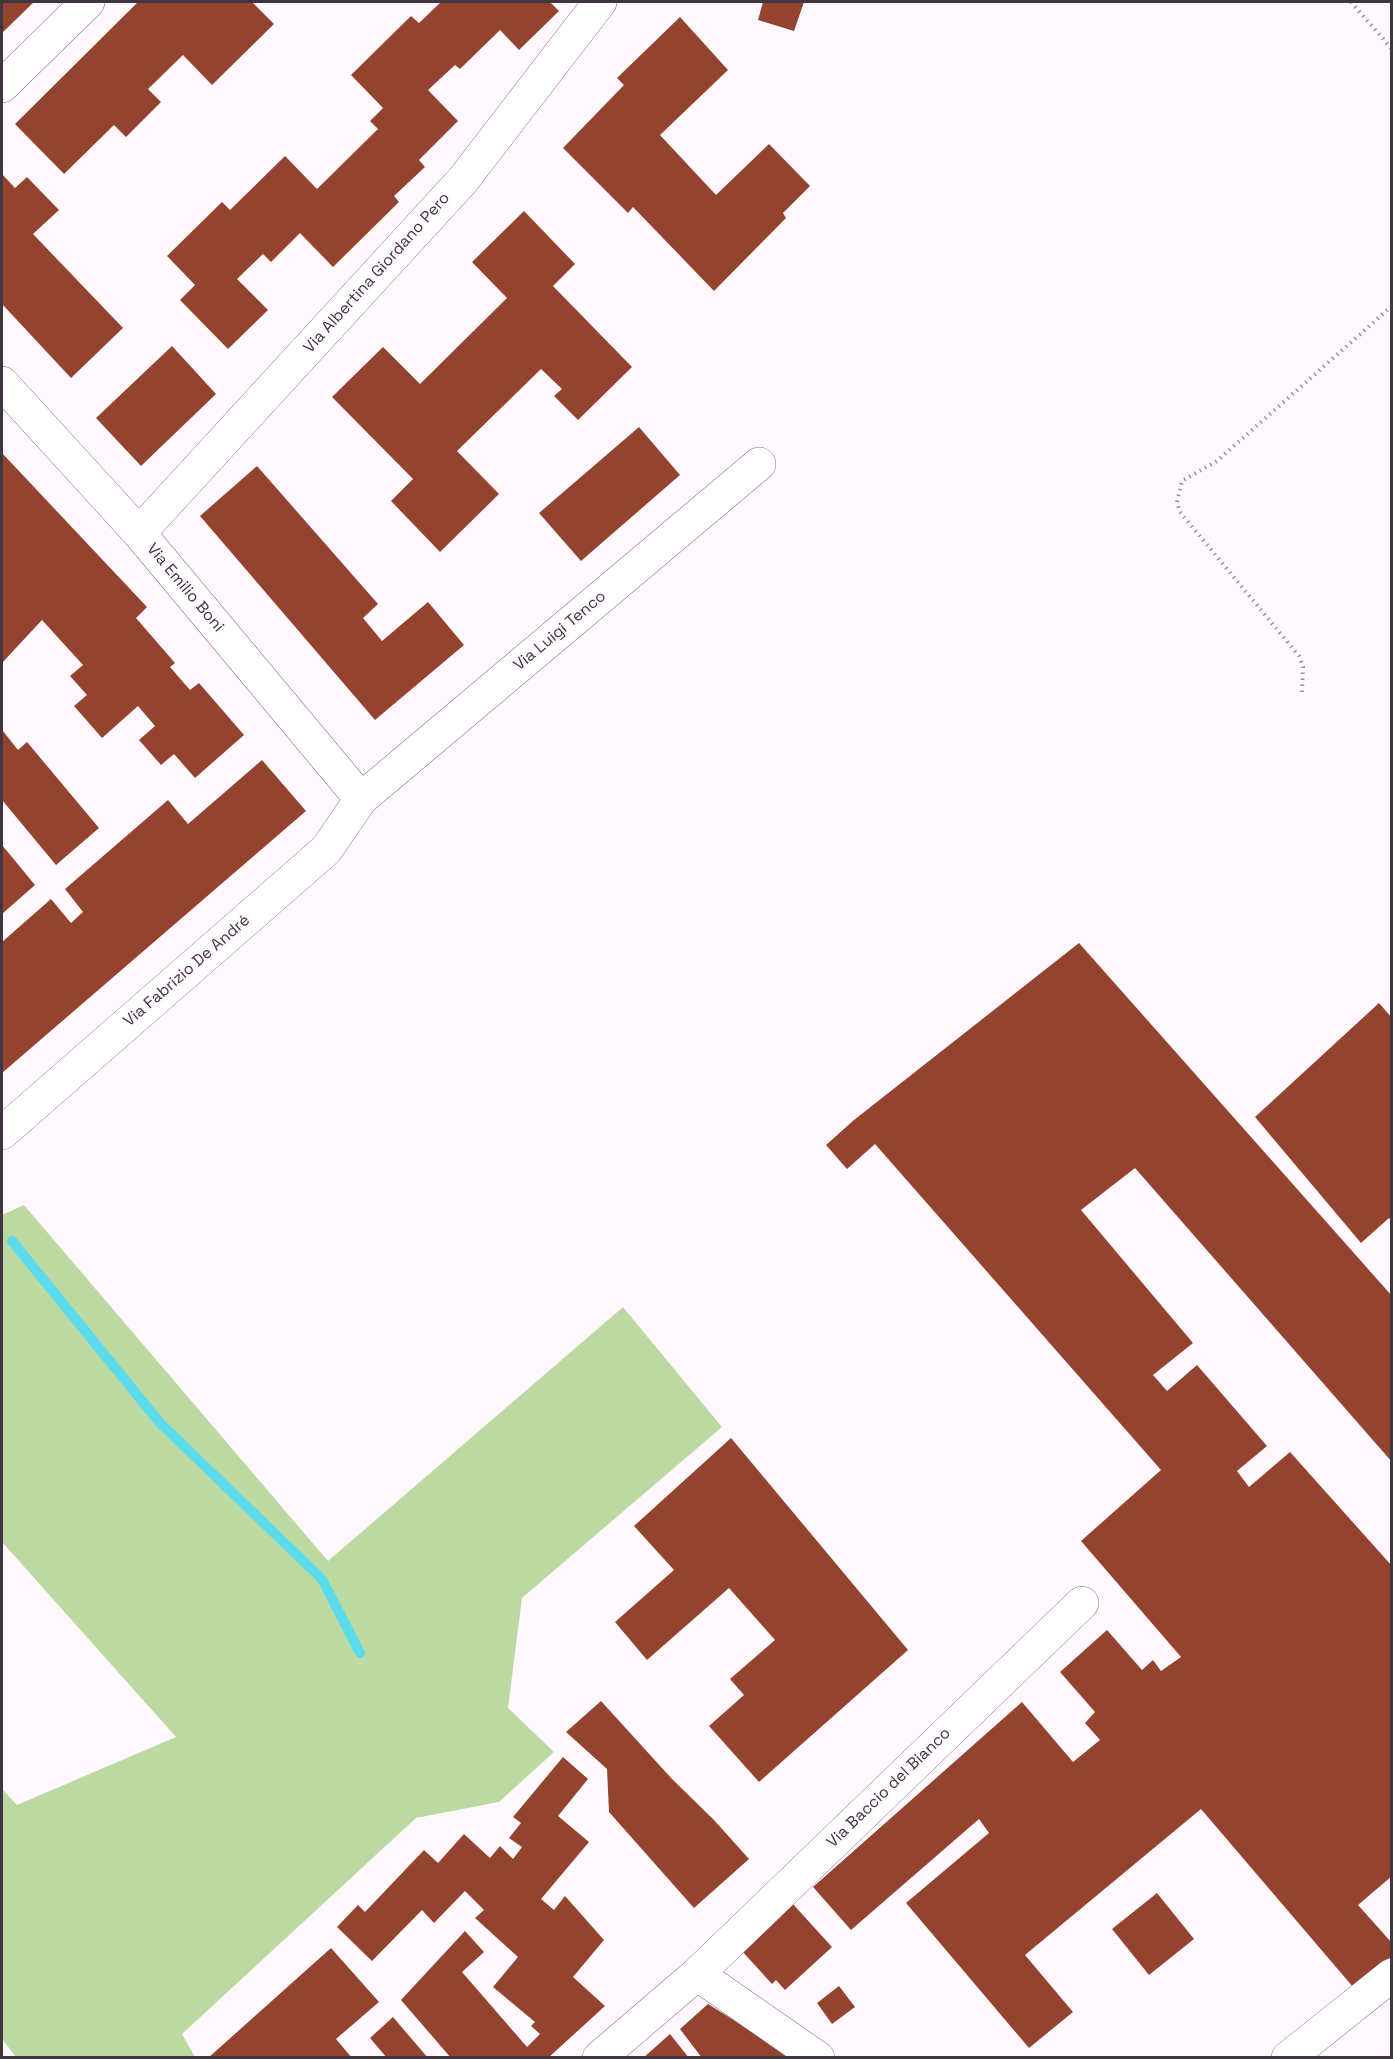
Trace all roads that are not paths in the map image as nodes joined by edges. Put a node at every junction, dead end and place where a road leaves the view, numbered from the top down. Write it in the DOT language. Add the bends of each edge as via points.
graph roads {
  1 [pos="88,2"];
  2 [pos="600,2"];
  3 [pos="2,86"];
  4 [pos="2,383"];
  5 [pos="759,464"];
  6 [pos="139,533"];
  7 [pos="361,799"];
  8 [pos="2,1133"];
  9 [pos="1082,1602"];
  10 [pos="697,1974"];
  11 [pos="1392,1975"];
  12 [pos="599,2058"];
  13 [pos="818,2058"];
  14 [pos="1288,2058"];
  1 -- 3 [label="street"];
  2 -- 6 [label="street, Via Albertina Giordano Pero" via="463,180"];
  4 -- 6 [label="street, Via Emilio Boni"];
  5 -- 7 [label="street, Via Luigi Tenco"];
  6 -- 7 [label="street, Via Emilio Boni"];
  7 -- 8 [label="street, Via Fabrizio De André" via="326,850"];
  9 -- 10 [label="street, Via Baccio del Bianco"];
  10 -- 12 [label="street, Via Baccio del Bianco"];
  10 -- 13 [label="street"];
  11 -- 14 [label="street"];
}
